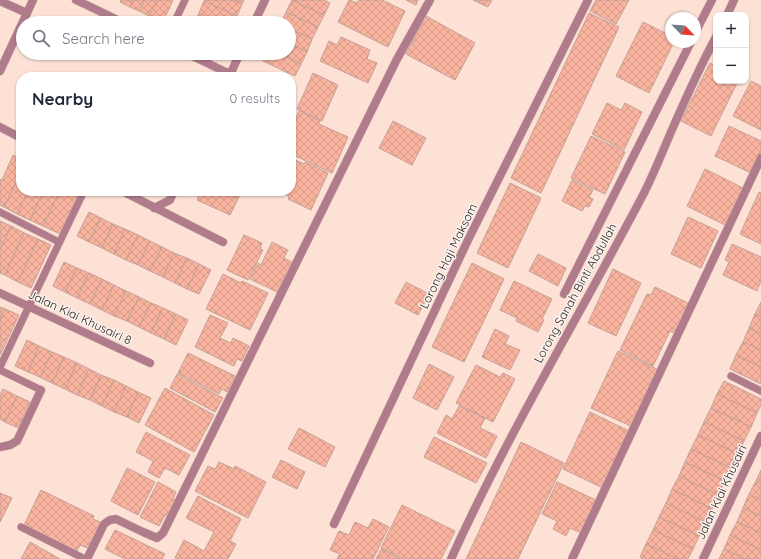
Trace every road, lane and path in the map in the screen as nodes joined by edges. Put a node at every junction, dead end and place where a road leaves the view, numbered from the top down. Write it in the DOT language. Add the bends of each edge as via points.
graph roads {
  1 [pos="33,0"];
  2 [pos="76,0"];
  3 [pos="185,0"];
  4 [pos="265,0"];
  5 [pos="430,0"];
  6 [pos="588,0"];
  7 [pos="712,0"];
  8 [pos="734,0"];
  9 [pos="0,1"];
  10 [pos="728,12"];
  11 [pos="27,13"];
  12 [pos="26,16"];
  13 [pos="109,16"];
  14 [pos="177,16"];
  15 [pos="257,16"];
  16 [pos="701,22"];
  17 [pos="16,37"];
  18 [pos="713,43"];
  19 [pos="688,48"];
  20 [pos="199,60"];
  21 [pos="237,60"];
  22 [pos="0,71"];
  23 [pos="222,72"];
  24 [pos="232,72"];
  25 [pos="0,126"];
  26 [pos="16,135"];
  27 [pos="761,158"];
  28 [pos="82,196"];
  29 [pos="131,196"];
  30 [pos="172,196"];
  31 [pos="154,208"];
  32 [pos="0,212"];
  33 [pos="59,242"];
  34 [pos="222,242"];
  35 [pos="0,293"];
  36 [pos="564,294"];
  37 [pos="29,307"];
  38 [pos="150,363"];
  39 [pos="0,368"];
  40 [pos="731,376"];
  41 [pos="41,390"];
  42 [pos="761,391"];
  43 [pos="761,436"];
  44 [pos="0,447"];
  45 [pos="334,524"];
  46 [pos="21,527"];
  47 [pos="86,559"];
  48 [pos="451,559"];
  49 [pos="572,559"];
  50 [pos="703,559"];
  1 -- 11 [label="street"];
  2 -- 13 [label="street"];
  3 -- 14 [label="lane"];
  4 -- 15 [label="street"];
  5 -- 47 [label="street" via="396,61 163,533 157,538 116,519 110,520 104,524"];
  6 -- 45 [label="street, Lorong Haji Maksom" via="468,240"];
  7 -- 16 [label="street"];
  8 -- 10 [label="street"];
  9 -- 11 [label="street"];
  11 -- 12 [label="street"];
  17 -- 22 [label="street"];
  18 -- 48 [label="street, Lorong Sanah Binti Abdullah" via="650,182 533,393 468,520"];
  19 -- 36 [label="street"];
  20 -- 23 [label="street"];
  21 -- 24 [label="street"];
  25 -- 26 [label="street"];
  27 -- 49 [label="street"];
  28 -- 33 [label="lane"];
  29 -- 31 [label="street"];
  30 -- 31 [label="street" via="170,200"];
  31 -- 34 [label="street"];
  32 -- 33 [label="lane"];
  33 -- 37 [label="lane"];
  35 -- 37 [label="street, Jalan Kiai Khusairi 8"];
  37 -- 38 [label="street, Jalan Kiai Khusairi 8"];
  37 -- 39 [label="lane"];
  39 -- 41 [label="lane"];
  40 -- 42 [label="lane"];
  41 -- 44 [label="street" via="17,441"];
  43 -- 50 [label="street, Jalan Kiai Khusairi"];
  46 -- 47 [label="lane"];
}
